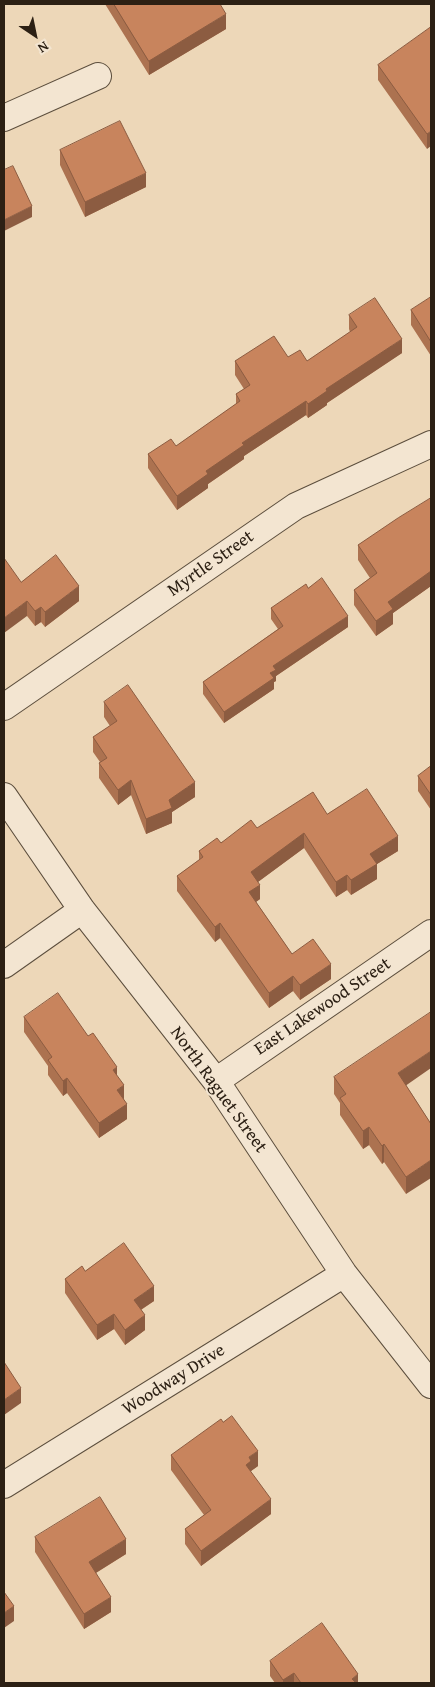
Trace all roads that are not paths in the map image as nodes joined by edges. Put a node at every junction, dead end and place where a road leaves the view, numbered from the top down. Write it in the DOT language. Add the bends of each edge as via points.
graph roads {
  1 [pos="98,76"];
  2 [pos="4,118"];
  3 [pos="431,444"];
  4 [pos="4,707"];
  5 [pos="4,796"];
  6 [pos="82,910"];
  7 [pos="431,933"];
  8 [pos="4,964"];
  9 [pos="216,1081"];
  10 [pos="344,1274"];
  11 [pos="431,1385"];
  12 [pos="4,1485"];
  1 -- 2 [label="street"];
  3 -- 4 [label="street, Myrtle Street" via="296,506"];
  5 -- 6 [label="street, North Raguet Street"];
  6 -- 8 [label="street"];
  6 -- 9 [label="street, North Raguet Street"];
  7 -- 9 [label="street, East Lakewood Street"];
  9 -- 10 [label="street, North Raguet Street"];
  10 -- 11 [label="street, North Raguet Street"];
  10 -- 12 [label="street, Woodway Drive"];
}
